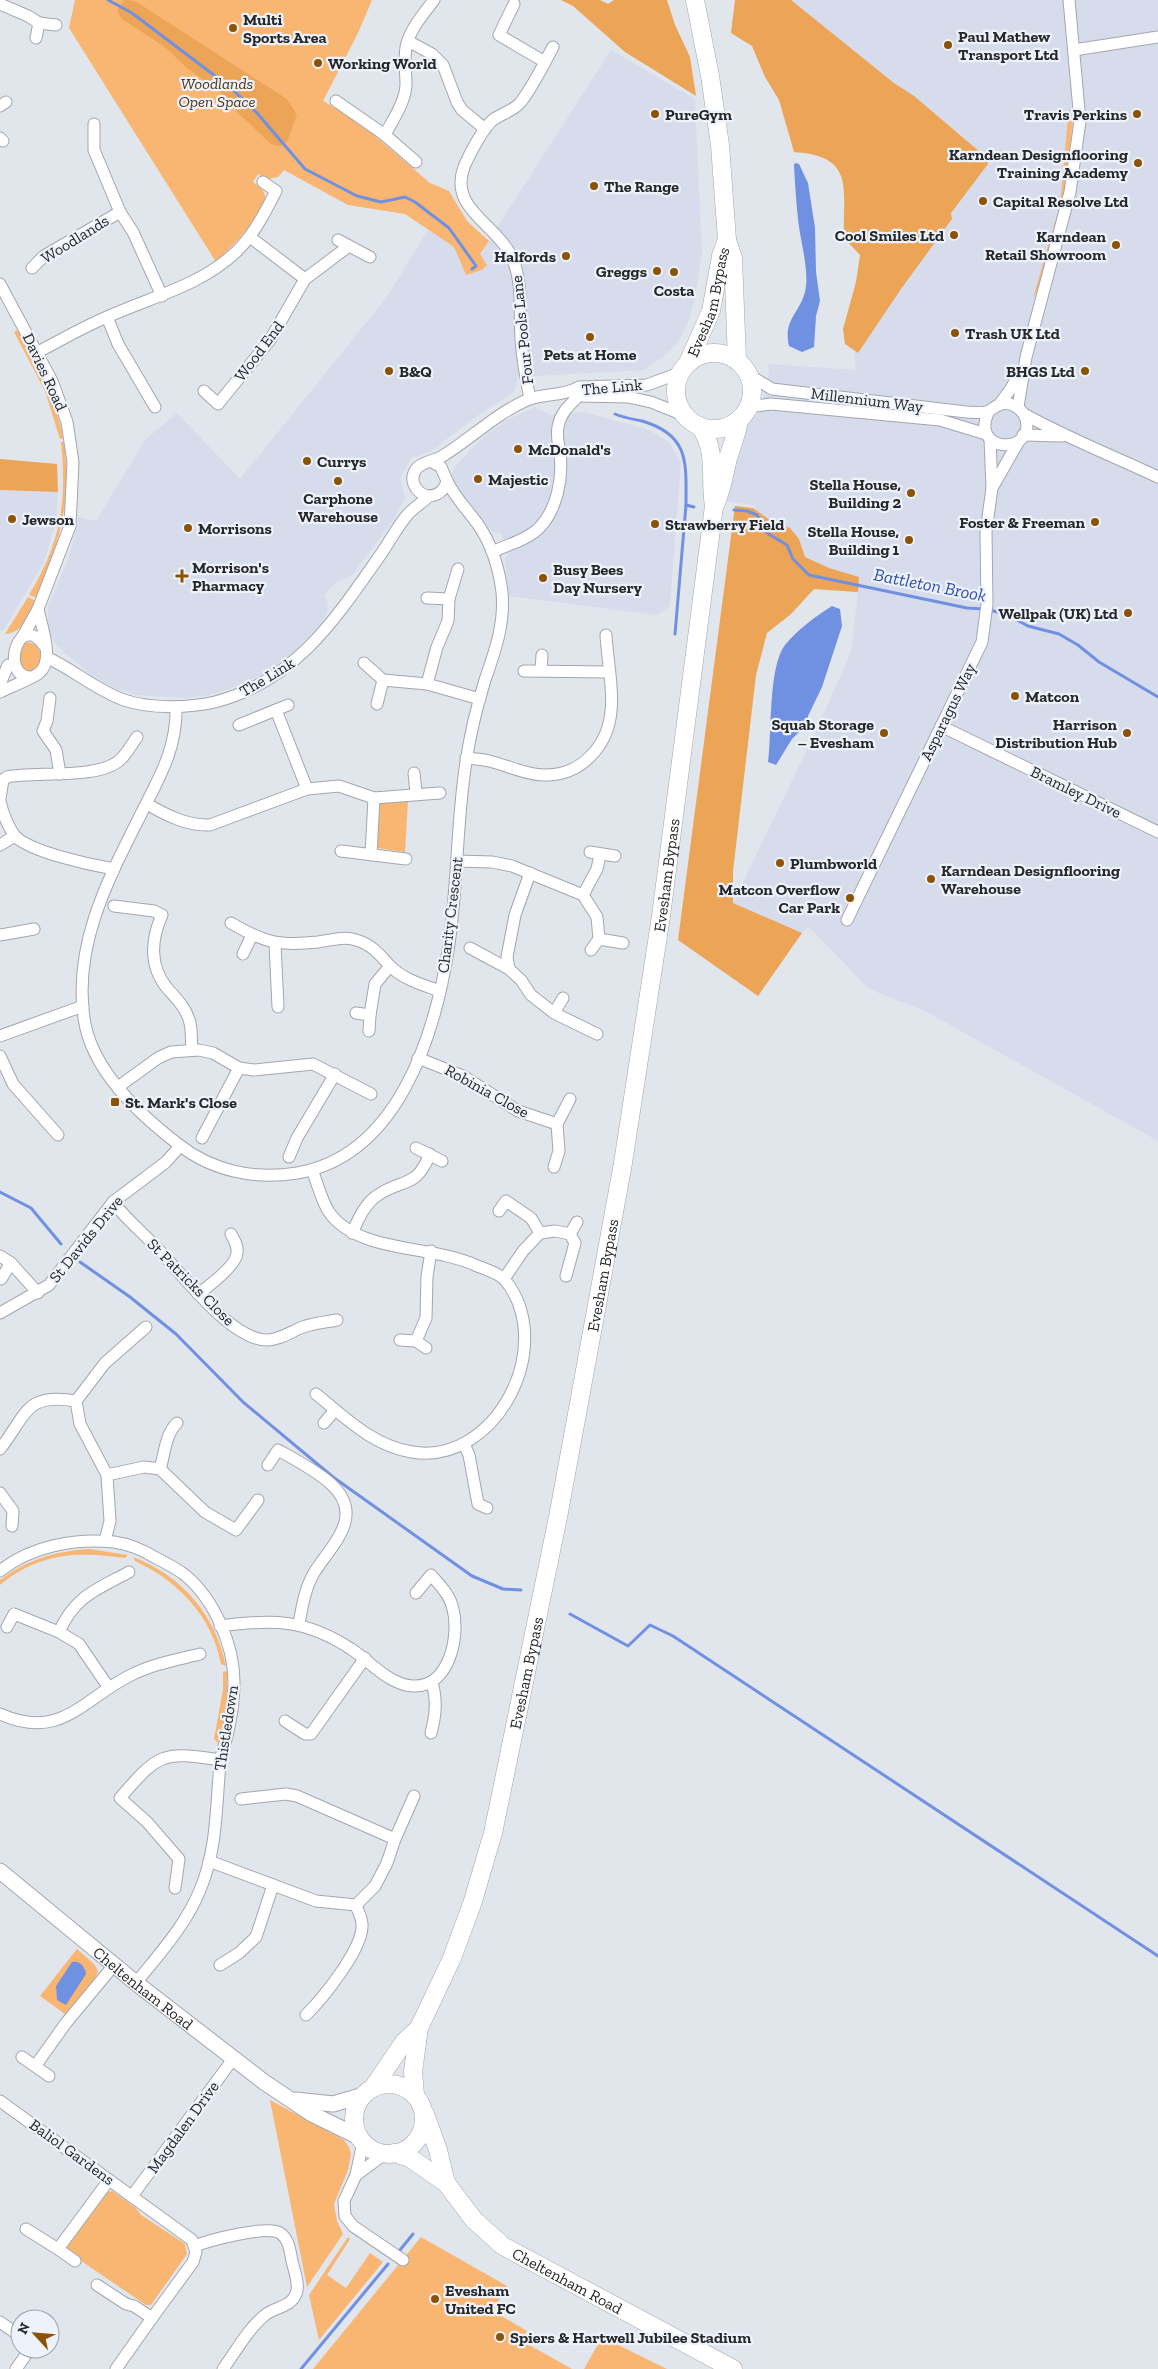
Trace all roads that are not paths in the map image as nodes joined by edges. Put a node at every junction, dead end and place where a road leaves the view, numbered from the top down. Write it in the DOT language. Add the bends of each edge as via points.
graph roads {
  1 [pos="434,0"];
  2 [pos="695,0"];
  3 [pos="1068,0"];
  4 [pos="0,4"];
  5 [pos="514,4"];
  6 [pos="39,23"];
  7 [pos="56,25"];
  8 [pos="1158,37"];
  9 [pos="36,38"];
  10 [pos="408,41"];
  11 [pos="553,47"];
  12 [pos="1074,50"];
  13 [pos="545,62"];
  14 [pos="336,101"];
  15 [pos="94,124"];
  16 [pos="485,129"];
  17 [pos="385,135"];
  18 [pos="416,162"];
  19 [pos="263,182"];
  20 [pos="120,212"];
  21 [pos="250,237"];
  22 [pos="338,240"];
  23 [pos="728,240"];
  24 [pos="349,246"];
  25 [pos="370,257"];
  26 [pos="32,268"];
  27 [pos="305,279"];
  28 [pos="0,284"];
  29 [pos="162,296"];
  30 [pos="107,317"];
  31 [pos="38,352"];
  32 [pos="1026,357"];
  33 [pos="737,360"];
  34 [pos="685,367"];
  35 [pos="749,375"];
  36 [pos="204,391"];
  37 [pos="575,394"];
  38 [pos="530,399"];
  39 [pos="155,407"];
  40 [pos="994,408"];
  41 [pos="1021,410"];
  42 [pos="744,413"];
  43 [pos="693,421"];
  44 [pos="988,436"];
  45 [pos="1063,436"];
  46 [pos="1021,438"];
  47 [pos="460,446"];
  48 [pos="432,462"];
  49 [pos="446,476"];
  50 [pos="1158,477"];
  51 [pos="416,488"];
  52 [pos="992,488"];
  53 [pos="434,495"];
  54 [pos="455,498"];
  55 [pos="714,506"];
  56 [pos="408,514"];
  57 [pos="492,552"];
  58 [pos="458,569"];
  59 [pos="427,598"];
  60 [pos="449,599"];
  61 [pos="38,609"];
  62 [pos="606,635"];
  63 [pos="23,636"];
  64 [pos="46,652"];
  65 [pos="542,655"];
  66 [pos="364,663"];
  67 [pos="8,665"];
  68 [pos="66,666"];
  69 [pos="42,670"];
  70 [pos="524,670"];
  71 [pos="541,670"];
  72 [pos="608,672"];
  73 [pos="29,677"];
  74 [pos="383,680"];
  75 [pos="0,684"];
  76 [pos="427,684"];
  77 [pos="0,692"];
  78 [pos="50,698"];
  79 [pos="480,699"];
  80 [pos="377,704"];
  81 [pos="288,705"];
  82 [pos="176,707"];
  83 [pos="276,710"];
  84 [pos="239,725"];
  85 [pos="941,726"];
  86 [pos="137,737"];
  87 [pos="466,758"];
  88 [pos="414,773"];
  89 [pos="60,774"];
  90 [pos="307,789"];
  91 [pos="416,793"];
  92 [pos="440,793"];
  93 [pos="374,798"];
  94 [pos="0,799"];
  95 [pos="146,804"];
  96 [pos="1158,832"];
  97 [pos="15,836"];
  98 [pos="0,845"];
  99 [pos="341,851"];
  100 [pos="372,855"];
  101 [pos="615,856"];
  102 [pos="406,859"];
  103 [pos="457,861"];
  104 [pos="114,869"];
  105 [pos="530,873"];
  106 [pos="583,895"];
  107 [pos="114,906"];
  108 [pos="847,920"];
  109 [pos="231,923"];
  110 [pos="34,929"];
  111 [pos="0,935"];
  112 [pos="252,935"];
  113 [pos="599,939"];
  114 [pos="275,944"];
  115 [pos="623,944"];
  116 [pos="470,948"];
  117 [pos="591,950"];
  118 [pos="243,954"];
  119 [pos="390,966"];
  120 [pos="509,969"];
  121 [pos="440,991"];
  122 [pos="562,998"];
  123 [pos="83,1006"];
  124 [pos="278,1007"];
  125 [pos="356,1013"];
  126 [pos="554,1013"];
  127 [pos="370,1015"];
  128 [pos="368,1031"];
  129 [pos="597,1034"];
  130 [pos="0,1036"];
  131 [pos="192,1050"];
  132 [pos="0,1056"];
  133 [pos="418,1058"];
  134 [pos="240,1068"];
  135 [pos="335,1074"];
  136 [pos="118,1087"];
  137 [pos="371,1094"];
  138 [pos="570,1099"];
  139 [pos="557,1124"];
  140 [pos="58,1135"];
  141 [pos="202,1138"];
  142 [pos="180,1146"];
  143 [pos="416,1148"];
  144 [pos="430,1154"];
  145 [pos="289,1157"];
  146 [pos="442,1161"];
  147 [pos="554,1167"];
  148 [pos="312,1170"];
  149 [pos="113,1202"];
  150 [pos="499,1211"];
  151 [pos="577,1222"];
  152 [pos="352,1233"];
  153 [pos="540,1233"];
  154 [pos="231,1234"];
  155 [pos="570,1234"];
  156 [pos="431,1251"];
  157 [pos="0,1256"];
  158 [pos="11,1263"];
  159 [pos="566,1276"];
  160 [pos="1,1279"];
  161 [pos="504,1279"];
  162 [pos="38,1293"];
  163 [pos="198,1294"];
  164 [pos="0,1313"];
  165 [pos="337,1320"];
  166 [pos="146,1327"];
  167 [pos="400,1340"];
  168 [pos="416,1341"];
  169 [pos="426,1348"];
  170 [pos="316,1394"];
  171 [pos="76,1401"];
  172 [pos="335,1410"];
  173 [pos="177,1423"];
  174 [pos="324,1423"];
  175 [pos="464,1444"];
  176 [pos="0,1449"];
  177 [pos="268,1465"];
  178 [pos="160,1469"];
  179 [pos="108,1475"];
  180 [pos="0,1493"];
  181 [pos="258,1500"];
  182 [pos="487,1508"];
  183 [pos="12,1526"];
  184 [pos="106,1541"];
  185 [pos="0,1571"];
  186 [pos="129,1572"];
  187 [pos="416,1593"];
  188 [pos="299,1624"];
  189 [pos="220,1626"];
  190 [pos="7,1627"];
  191 [pos="59,1632"];
  192 [pos="200,1654"];
  193 [pos="365,1658"];
  194 [pos="432,1682"];
  195 [pos="110,1688"];
  196 [pos="0,1714"];
  197 [pos="285,1721"];
  198 [pos="431,1733"];
  199 [pos="220,1760"];
  200 [pos="414,1796"];
  201 [pos="241,1799"];
  202 [pos="395,1839"];
  203 [pos="209,1862"];
  204 [pos="0,1871"];
  205 [pos="273,1885"];
  206 [pos="175,1888"];
  207 [pos="356,1905"];
  208 [pos="114,1965"];
  209 [pos="220,1965"];
  210 [pos="136,1983"];
  211 [pos="306,2016"];
  212 [pos="419,2028"];
  213 [pos="22,2057"];
  214 [pos="233,2059"];
  215 [pos="36,2065"];
  216 [pos="49,2076"];
  217 [pos="368,2092"];
  218 [pos="415,2095"];
  219 [pos="292,2100"];
  220 [pos="0,2101"];
  221 [pos="423,2111"];
  222 [pos="362,2140"];
  223 [pos="390,2153"];
  224 [pos="356,2175"];
  225 [pos="109,2180"];
  226 [pos="446,2183"];
  227 [pos="132,2196"];
  228 [pos="26,2229"];
  229 [pos="195,2246"];
  230 [pos="58,2250"];
  231 [pos="403,2260"];
  232 [pos="75,2261"];
  233 [pos="97,2284"];
  234 [pos="152,2318"];
  235 [pos="116,2369"];
  236 [pos="223,2369"];
  237 [pos="733,2369"];
  1 -- 10 [label="street"];
  2 -- 23 [label="highway, Evesham Bypass" via="720,145"];
  3 -- 12 [label="street"];
  4 -- 6 [label="street"];
  5 -- 13 [label="street" via="499,35"];
  6 -- 7 [label="street"];
  6 -- 9 [label="street"];
  8 -- 12 [label="street"];
  10 -- 16 [label="street" via="432,54 443,65 462,110"];
  10 -- 17 [label="street" via="403,100"];
  11 -- 13 [label="street"];
  12 -- 32 [label="street" via="1080,121 1070,192"];
  13 -- 16 [label="street" via="520,104 492,120"];
  14 -- 17 [label="street"];
  15 -- 20 [label="street, Woodlands" via="94,150"];
  16 -- 38 [label="street, Four Pools Lane" via="464,167 461,180 463,196 467,206 498,236 516,267 523,362"];
  17 -- 18 [label="street"];
  19 -- 21 [label="street" via="276,191"];
  20 -- 26 [label="street, Woodlands" via="51,252"];
  20 -- 29 [label="street, Woodlands" via="133,232"];
  21 -- 27 [label="street"];
  21 -- 29 [label="street" via="214,269"];
  22 -- 24 [label="street"];
  23 -- 33 [label="highway, Evesham Bypass" via="734,258"];
  23 -- 34 [label="highway, Evesham Bypass" via="721,256 711,311"];
  24 -- 25 [label="street"];
  24 -- 27 [label="street, Wood End"];
  27 -- 36 [label="street, Wood End" via="270,340 218,404"];
  28 -- 31 [label="street, Davies Road"];
  29 -- 30 [label="street"];
  30 -- 31 [label="street"];
  30 -- 39 [label="street" via="118,344"];
  31 -- 61 [label="street, Davies Road" via="67,422 73,462 70,526"];
  32 -- 40 [label="street" via="1012,387"];
  32 -- 41 [label="street"];
  33 -- 34 [label="highway" via="719,353 708,353"];
  33 -- 35 [label="highway"];
  34 -- 37 [label="street, The Link" via="647,385 579,388"];
  34 -- 43 [label="highway" via="676,391 680,408"];
  35 -- 40 [label="street, Millennium Way" via="772,389 969,412"];
  35 -- 42 [label="highway" via="752,391"];
  37 -- 38 [label="street, The Link"];
  37 -- 43 [label="street, The Link" via="628,397 651,402"];
  37 -- 57 [label="street" via="559,421 560,475 555,503 536,530"];
  38 -- 47 [label="street, The Link" via="496,416"];
  40 -- 41 [label="street, Millennium Way" via="1009,404"];
  40 -- 44 [label="street" via="985,418"];
  41 -- 45 [label="street, Millennium Way"];
  41 -- 46 [label="street" via="1026,427"];
  42 -- 43 [label="highway" via="729,425 718,428"];
  42 -- 44 [label="street, Millennium Way" via="771,404 940,420"];
  42 -- 55 [label="highway, Evesham Bypass"];
  43 -- 55 [label="highway, Evesham Bypass" via="708,438 712,453"];
  44 -- 46 [label="street, Millennium Way" via="1005,446"];
  44 -- 52 [label="street, Asparagus Way"];
  45 -- 46 [label="street, Millennium Way"];
  45 -- 50 [label="street, Millennium Way"];
  46 -- 52 [label="street, Asparagus Way"];
  47 -- 48 [label="street, The Link"];
  47 -- 49 [label="street, The Link"];
  48 -- 49 [label="street"];
  48 -- 51 [label="street, The Link" via="416,469 413,477"];
  49 -- 53 [label="street, The Link" via="444,489"];
  49 -- 54 [label="street, Charity Crescent"];
  51 -- 53 [label="street" via="419,492"];
  51 -- 56 [label="street, The Link"];
  52 -- 85 [label="street, Asparagus Way" via="986,532 987,610 982,642"];
  53 -- 54 [label="street"];
  53 -- 56 [label="street, The Link"];
  54 -- 57 [label="street, Charity Crescent" via="482,530"];
  55 -- 212 [label="highway, Evesham Bypass" via="658,936 614,1216 561,1503 493,1832 459,1940"];
  56 -- 82 [label="street, The Link" via="320,637 295,661 258,686 234,697"];
  57 -- 79 [label="street, Charity Crescent" via="501,587 502,622"];
  58 -- 60 [label="street"];
  59 -- 60 [label="street"];
  60 -- 76 [label="street" via="448,621"];
  61 -- 63 [label="street, Davies Road"];
  61 -- 64 [label="street"];
  62 -- 72 [label="street"];
  63 -- 64 [label="street" via="38,639"];
  63 -- 67 [label="street, Davies Road" via="6,645"];
  64 -- 68 [label="street, The Link"];
  64 -- 69 [label="street"];
  65 -- 71 [label="street"];
  66 -- 74 [label="street"];
  67 -- 73 [label="street" via="17,674"];
  67 -- 75 [label="street, Davies Road"];
  68 -- 69 [label="street"];
  68 -- 82 [label="street, The Link" via="86,681 125,700"];
  69 -- 73 [label="street"];
  70 -- 71 [label="street"];
  71 -- 72 [label="street"];
  72 -- 87 [label="street" via="612,711 607,730 599,747 582,765 564,773 546,775"];
  73 -- 77 [label="street"];
  74 -- 76 [label="street"];
  74 -- 80 [label="street"];
  76 -- 79 [label="street"];
  78 -- 89 [label="street" via="43,731 56,750"];
  79 -- 87 [label="street, Charity Crescent"];
  81 -- 83 [label="street"];
  82 -- 95 [label="street, Charity Crescent" via="176,728 170,752"];
  83 -- 84 [label="street"];
  83 -- 90 [label="street"];
  85 -- 96 [label="street, Bramley Drive"];
  85 -- 108 [label="street, Asparagus Way"];
  86 -- 89 [label="street" via="120,760 111,765"];
  87 -- 103 [label="street, Charity Crescent"];
  88 -- 91 [label="street"];
  89 -- 94 [label="street" via="6,777"];
  90 -- 93 [label="street" via="338,786"];
  90 -- 95 [label="street" via="201,826 179,820"];
  91 -- 92 [label="street"];
  91 -- 93 [label="street"];
  93 -- 100 [label="street"];
  94 -- 97 [label="street"];
  95 -- 104 [label="street, Charity Crescent"];
  97 -- 98 [label="street"];
  97 -- 104 [label="street" via="58,856"];
  99 -- 100 [label="street"];
  100 -- 102 [label="street"];
  101 -- 106 [label="street" via="595,853 597,868"];
  103 -- 105 [label="street" via="492,862"];
  103 -- 121 [label="street, Charity Crescent" via="448,950"];
  104 -- 123 [label="street, Charity Crescent" via="93,918 82,978"];
  105 -- 106 [label="street"];
  105 -- 120 [label="street" via="515,916 506,957"];
  106 -- 113 [label="street" via="597,917"];
  107 -- 131 [label="street" via="162,915 155,935 155,965 158,975 190,1022"];
  109 -- 112 [label="street"];
  110 -- 111 [label="street"];
  112 -- 114 [label="street"];
  112 -- 118 [label="street"];
  113 -- 115 [label="street"];
  113 -- 117 [label="street"];
  114 -- 119 [label="street" via="339,938 356,940 373,948"];
  114 -- 124 [label="street"];
  116 -- 120 [label="street"];
  119 -- 121 [label="street" via="413,981"];
  119 -- 127 [label="street" via="376,984"];
  120 -- 126 [label="street" via="531,995"];
  121 -- 133 [label="street, Charity Crescent"];
  122 -- 126 [label="street"];
  123 -- 130 [label="street"];
  123 -- 136 [label="street, Charity Crescent" via="84,1020 95,1052"];
  125 -- 127 [label="street"];
  126 -- 129 [label="street"];
  127 -- 128 [label="street"];
  131 -- 134 [label="street" via="213,1053"];
  131 -- 136 [label="street" via="171,1052 158,1058"];
  132 -- 140 [label="street" via="13,1084"];
  133 -- 139 [label="street, Robinia Close" via="463,1076 518,1111"];
  133 -- 148 [label="street, Charity Crescent" via="396,1105 383,1123 362,1144 338,1160"];
  134 -- 135 [label="street" via="268,1070 313,1064"];
  134 -- 141 [label="street"];
  135 -- 137 [label="street"];
  135 -- 145 [label="street"];
  136 -- 142 [label="street, Charity Crescent" via="151,1123"];
  138 -- 139 [label="street"];
  139 -- 147 [label="street" via="559,1152"];
  142 -- 148 [label="street, Charity Crescent" via="206,1162 247,1175 274,1176"];
  142 -- 149 [label="street, St Davids Drive" via="166,1162"];
  143 -- 144 [label="street"];
  144 -- 146 [label="street"];
  144 -- 152 [label="street" via="420,1174 413,1180 378,1195 368,1203"];
  148 -- 152 [label="street" via="329,1212"];
  149 -- 162 [label="street, St Davids Drive" via="49,1285"];
  149 -- 163 [label="street, St Patricks Close"];
  150 -- 153 [label="street" via="506,1201 531,1218"];
  151 -- 155 [label="street"];
  152 -- 156 [label="street" via="374,1241"];
  153 -- 155 [label="street"];
  153 -- 161 [label="street"];
  154 -- 163 [label="street" via="237,1245 236,1258"];
  155 -- 159 [label="street" via="575,1243"];
  156 -- 161 [label="street" via="453,1256"];
  156 -- 168 [label="street" via="426,1318"];
  157 -- 158 [label="street, St Davids Drive"];
  158 -- 160 [label="street"];
  158 -- 162 [label="street, St Davids Drive"];
  161 -- 175 [label="street" via="514,1295 522,1322 524,1350 521,1367 498,1416"];
  162 -- 164 [label="street, St Davids Drive"];
  163 -- 165 [label="street, St Patricks Close" via="220,1316 244,1333 261,1339 269,1340 310,1325"];
  166 -- 171 [label="street" via="99,1370"];
  167 -- 168 [label="street"];
  168 -- 169 [label="street"];
  170 -- 172 [label="street"];
  171 -- 176 [label="street" via="50,1398 35,1403 28,1408"];
  171 -- 179 [label="street" via="80,1424"];
  172 -- 174 [label="street"];
  172 -- 175 [label="street" via="366,1435 402,1450 429,1453"];
  173 -- 178 [label="street" via="167,1440"];
  175 -- 182 [label="street" via="469,1454 478,1504"];
  177 -- 188 [label="street" via="278,1450 330,1483 344,1507 341,1537 307,1588"];
  178 -- 179 [label="street" via="144,1468"];
  178 -- 181 [label="street" via="205,1512 236,1530"];
  179 -- 184 [label="street" via="110,1521"];
  180 -- 183 [label="street" via="12,1511"];
  184 -- 185 [label="street, Thistledown" via="67,1543 37,1550"];
  184 -- 189 [label="street, Thistledown" via="124,1543 144,1551 186,1576 209,1604"];
  186 -- 191 [label="street" via="77,1602"];
  187 -- 194 [label="street" via="431,1574 445,1590 453,1608 454,1642 442,1671"];
  188 -- 189 [label="street" via="264,1622"];
  188 -- 193 [label="street" via="316,1629"];
  189 -- 199 [label="street, Thistledown" via="232,1660 234,1681 229,1728"];
  190 -- 191 [label="street" via="14,1614"];
  191 -- 195 [label="street" via="79,1644"];
  192 -- 195 [label="street" via="154,1665"];
  193 -- 194 [label="street" via="382,1673 410,1686"];
  193 -- 197 [label="street" via="310,1734"];
  194 -- 198 [label="street" via="436,1712"];
  195 -- 196 [label="street" via="74,1712 48,1722 26,1723"];
  199 -- 203 [label="street, Thistledown" via="217,1816"];
  199 -- 206 [label="street" via="182,1754 168,1756 153,1763 120,1798 148,1822 179,1859"];
  200 -- 202 [label="street"];
  201 -- 202 [label="street" via="286,1794 297,1796"];
  202 -- 207 [label="street" via="375,1886"];
  203 -- 205 [label="street"];
  203 -- 210 [label="street, Thistledown" via="193,1905"];
  204 -- 208 [label="main road, Cheltenham Road"];
  205 -- 207 [label="street" via="316,1901"];
  205 -- 209 [label="street" via="256,1937"];
  207 -- 211 [label="street" via="362,1920 360,1936 332,1987"];
  208 -- 210 [label="main road, Cheltenham Road"];
  208 -- 215 [label="street"];
  210 -- 214 [label="main road, Cheltenham Road"];
  212 -- 217 [label="highway, Evesham Bypass" via="404,2042"];
  212 -- 218 [label="highway, Evesham Bypass" via="413,2072"];
  213 -- 215 [label="street"];
  214 -- 219 [label="main road, Cheltenham Road"];
  214 -- 227 [label="street, Magdalen Drive"];
  215 -- 216 [label="street"];
  217 -- 218 [label="highway" via="394,2084"];
  217 -- 219 [label="main road, Cheltenham Road" via="333,2104"];
  217 -- 222 [label="highway" via="355,2113"];
  218 -- 221 [label="highway"];
  219 -- 222 [label="main road, Cheltenham Road"];
  220 -- 225 [label="street, Baliol Gardens"];
  221 -- 223 [label="highway" via="421,2134 414,2143 405,2150"];
  221 -- 226 [label="highway, Cheltenham Road"];
  222 -- 223 [label="highway" via="371,2148"];
  222 -- 224 [label="street"];
  223 -- 224 [label="street"];
  223 -- 226 [label="highway, Cheltenham Road" via="410,2158"];
  224 -- 231 [label="street" via="344,2201 345,2216 353,2226"];
  225 -- 227 [label="street, Baliol Gardens"];
  225 -- 230 [label="street"];
  226 -- 237 [label="highway, Cheltenham Road" via="474,2220 503,2246"];
  227 -- 229 [label="street, Baliol Gardens" via="192,2240"];
  228 -- 230 [label="street"];
  229 -- 234 [label="street" via="193,2262"];
  229 -- 236 [label="street" via="269,2229 279,2232 288,2242 296,2293 291,2302 267,2313 257,2322"];
  230 -- 232 [label="street"];
  233 -- 234 [label="street"];
  234 -- 235 [label="street"];
}
